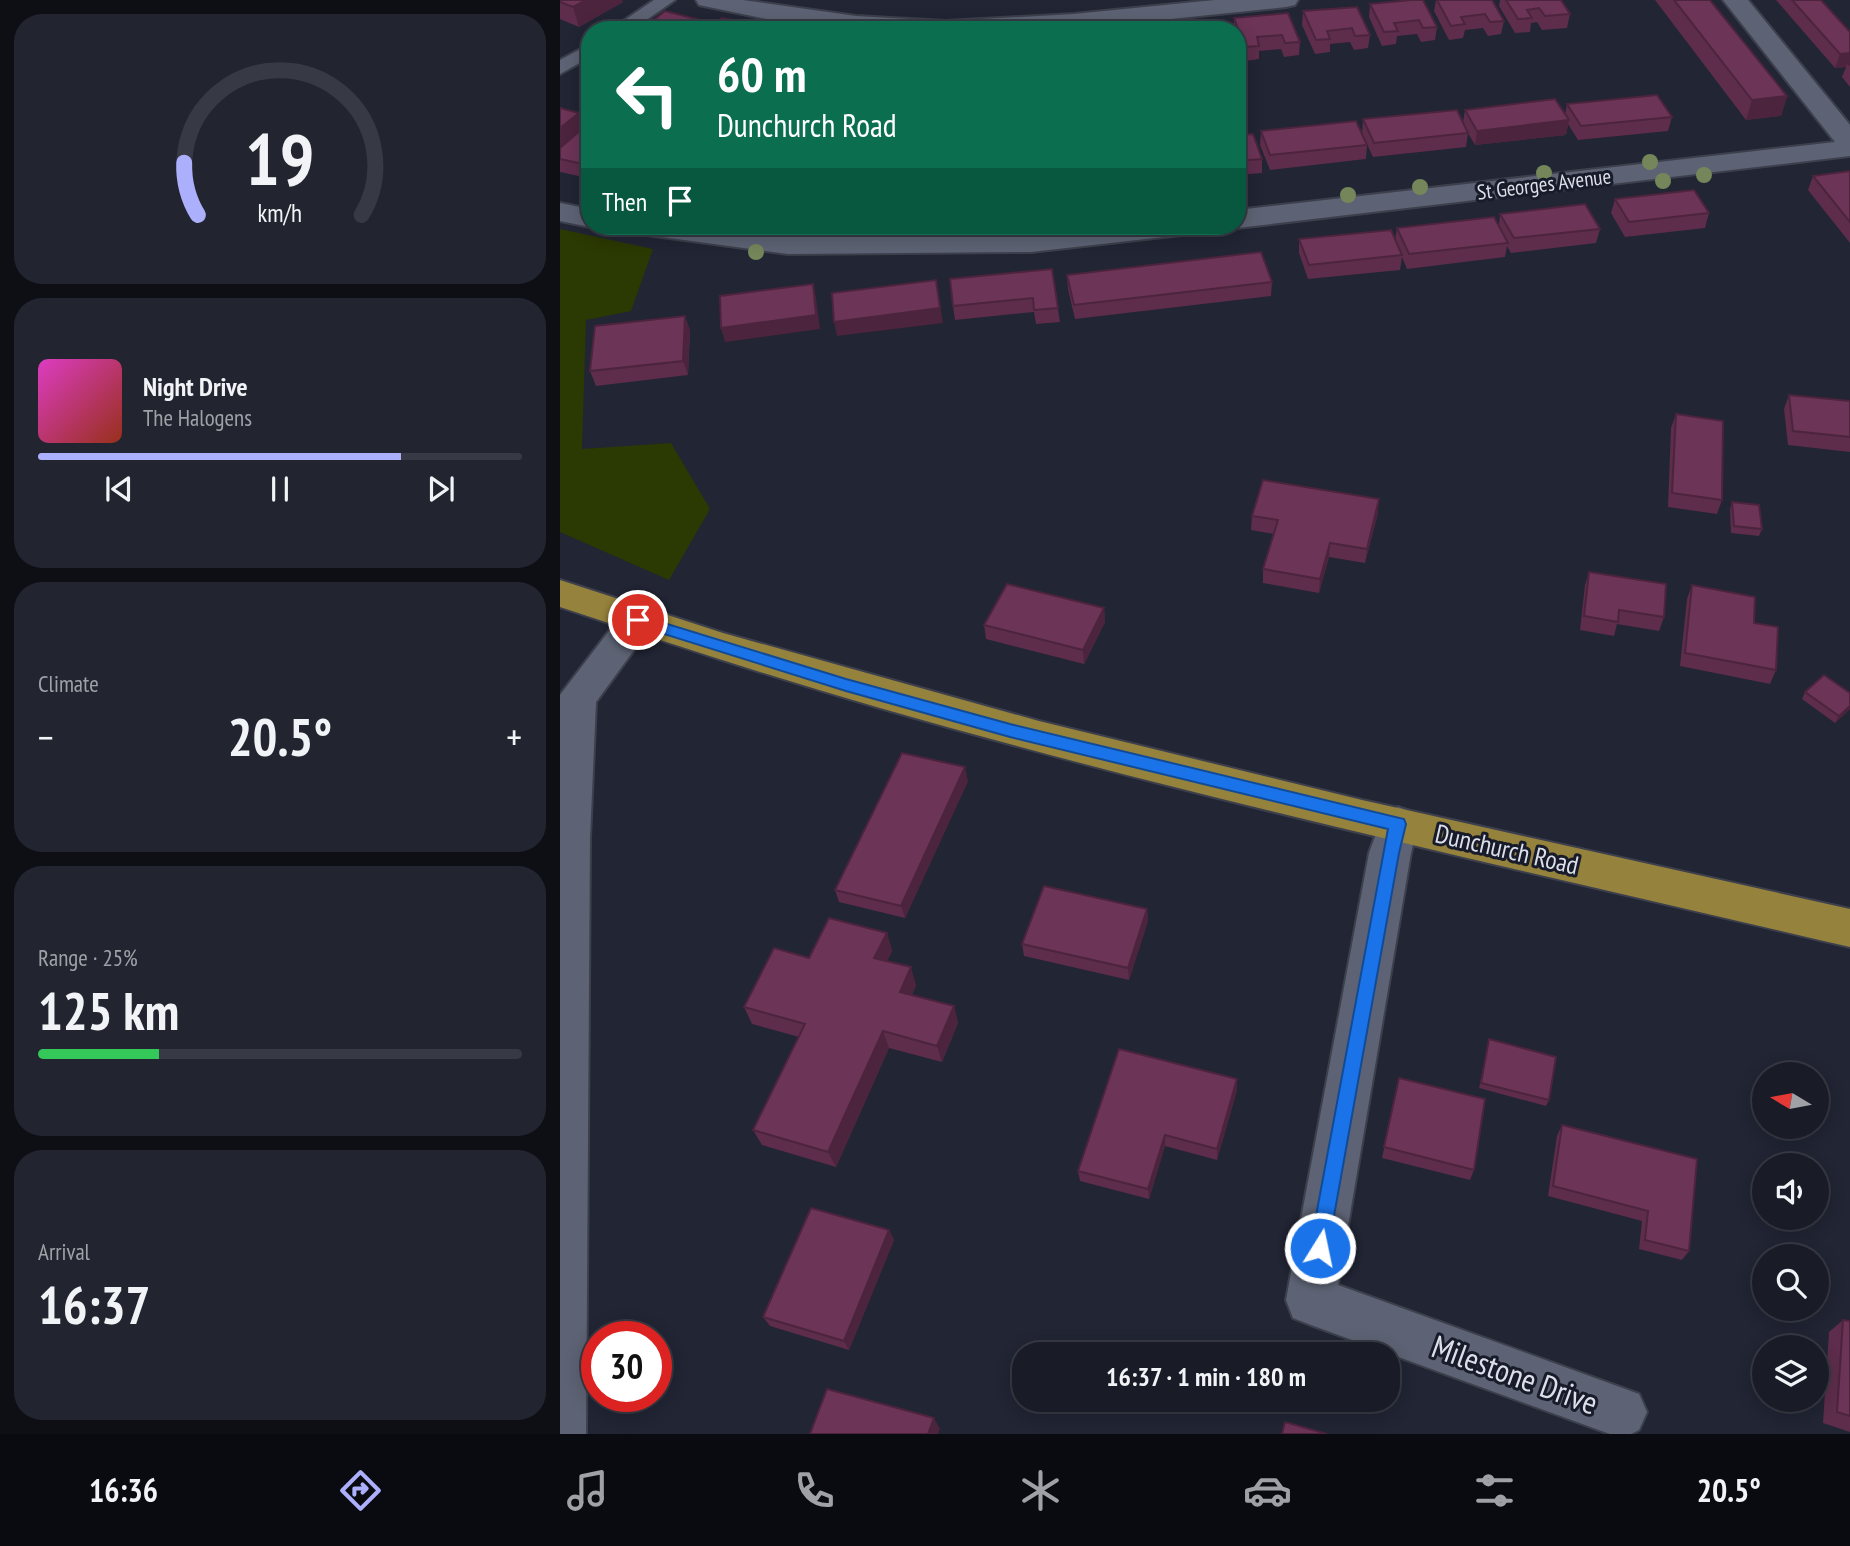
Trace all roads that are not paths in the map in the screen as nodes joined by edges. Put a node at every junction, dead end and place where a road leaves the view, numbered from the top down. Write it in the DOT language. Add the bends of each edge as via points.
graph roads {
  1 [pos="666,0"];
  2 [pos="708,0"];
  3 [pos="1286,0"];
  4 [pos="1735,0"];
  5 [pos="633,21"];
  6 [pos="835,21"];
  7 [pos="1079,21"];
  8 [pos="581,55"];
  9 [pos="560,68"];
  10 [pos="1850,146"];
  11 [pos="560,212"];
  12 [pos="581,216"];
  13 [pos="1246,218"];
  14 [pos="718,235"];
  15 [pos="1102,235"];
  16 [pos="560,593"];
  17 [pos="638,620"];
  18 [pos="1398,824"];
  19 [pos="1850,928"];
  20 [pos="1621,1412"];
  21 [pos="560,1434"];
  1 -- 5 [label="lane"];
  2 -- 6 [label="street"];
  3 -- 7 [label="street"];
  4 -- 10 [label="street"];
  8 -- 9 [label="lane"];
  10 -- 13 [label="street, St Georges Avenue"];
  11 -- 12 [label="street"];
  14 -- 15 [label="street" via="788,244 1031,243"];
  16 -- 17 [label="highway, Dunchurch Road"];
  17 -- 18 [label="highway, Dunchurch Road" via="1010,731"];
  17 -- 21 [label="street" via="577,699 570,838"];
  18 -- 19 [label="highway, Dunchurch Road"];
  18 -- 20 [label="street, Milestone Drive" via="1311,1300"];
}
